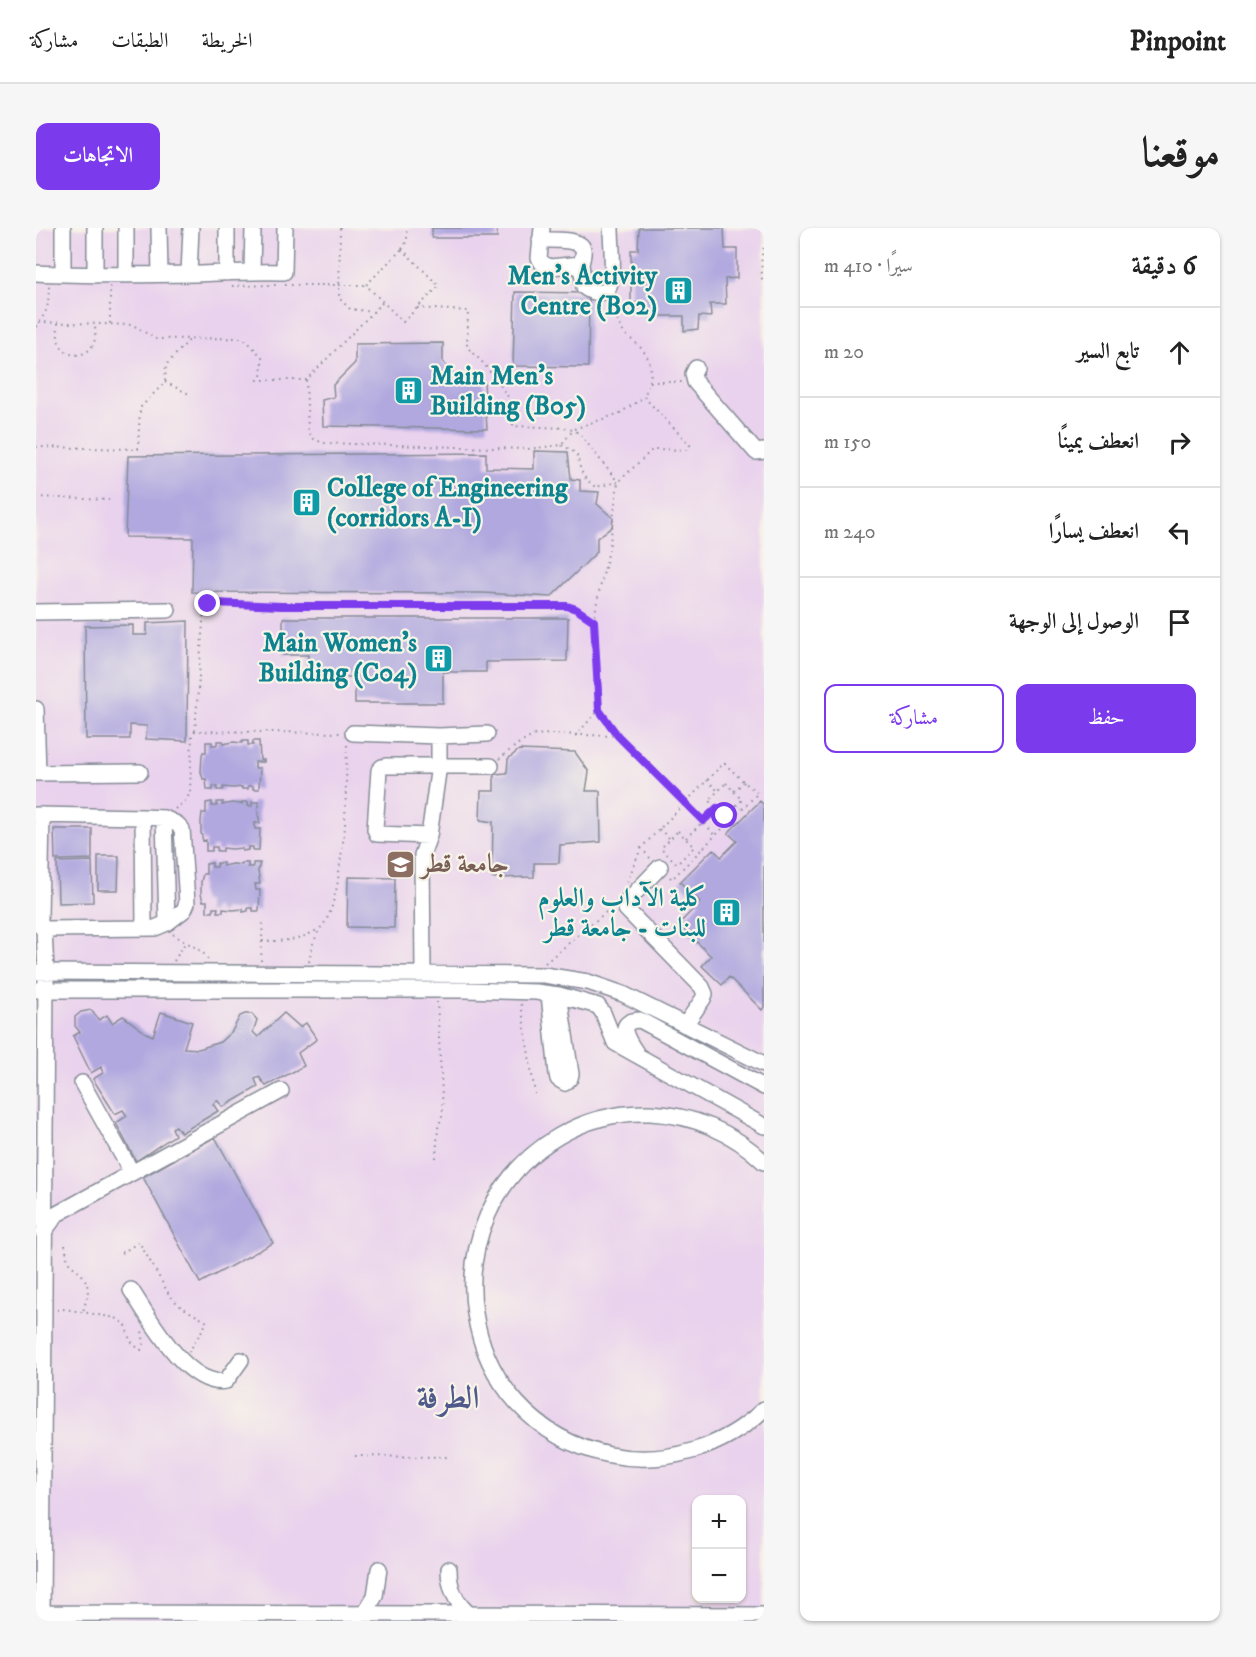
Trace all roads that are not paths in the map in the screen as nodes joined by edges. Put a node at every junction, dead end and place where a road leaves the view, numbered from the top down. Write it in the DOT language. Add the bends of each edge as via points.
graph roads {
  1 [pos="63,228"];
  2 [pos="95,228"];
  3 [pos="126,228"];
  4 [pos="159,228"];
  5 [pos="191,228"];
  6 [pos="228,228"];
  7 [pos="253,228"];
  8 [pos="285,228"];
  9 [pos="610,228"];
  10 [pos="541,234"];
  11 [pos="581,264"];
  12 [pos="252,271"];
  13 [pos="49,273"];
  14 [pos="227,273"];
  15 [pos="160,274"];
  16 [pos="189,274"];
  17 [pos="110,275"];
  18 [pos="695,375"];
  19 [pos="764,451"];
  20 [pos="168,610"];
  21 [pos="36,612"];
  22 [pos="36,709"];
  23 [pos="353,733"];
  24 [pos="487,734"];
  25 [pos="439,736"];
  26 [pos="439,765"];
  27 [pos="491,766"];
  28 [pos="140,772"];
  29 [pos="37,773"];
  30 [pos="39,815"];
  31 [pos="143,816"];
  32 [pos="429,836"];
  33 [pos="660,867"];
  34 [pos="38,874"];
  35 [pos="144,928"];
  36 [pos="45,929"];
  37 [pos="41,972"];
  38 [pos="423,974"];
  39 [pos="465,974"];
  40 [pos="40,990"];
  41 [pos="465,990"];
  42 [pos="685,1025"];
  43 [pos="639,1056"];
  44 [pos="764,1064"];
  45 [pos="82,1083"];
  46 [pos="764,1087"];
  47 [pos="280,1091"];
  48 [pos="764,1126"];
  49 [pos="40,1157"];
  50 [pos="764,1162"];
  51 [pos="132,1173"];
  52 [pos="43,1233"];
  53 [pos="131,1290"];
  54 [pos="39,1330"];
  55 [pos="39,1351"];
  56 [pos="241,1360"];
  57 [pos="764,1408"];
  58 [pos="379,1569"];
  59 [pos="449,1569"];
  60 [pos="364,1614"];
  61 [pos="470,1615"];
  62 [pos="40,1616"];
  63 [pos="764,1616"];
  1 -- 13 [label="street"];
  2 -- 17 [label="street"];
  3 -- 17 [label="street"];
  4 -- 15 [label="street"];
  5 -- 16 [label="street"];
  6 -- 14 [label="street"];
  7 -- 12 [label="street"];
  8 -- 12 [label="street" via="284,272"];
  9 -- 11 [label="street" via="612,268 607,291 595,292 584,287"];
  10 -- 11 [label="street" via="582,245"];
  10 -- 11 [label="street" via="542,263 550,267"];
  12 -- 14 [label="street"];
  13 -- 17 [label="street"];
  14 -- 16 [label="street"];
  15 -- 16 [label="street"];
  15 -- 17 [label="street"];
  18 -- 19 [label="street" via="756,452"];
  20 -- 21 [label="street"];
  22 -- 29 [label="street"];
  23 -- 25 [label="street"];
  24 -- 25 [label="street"];
  25 -- 26 [label="street"];
  26 -- 27 [label="street"];
  26 -- 32 [label="street"];
  26 -- 32 [label="street" via="386,766 379,770 377,834"];
  28 -- 29 [label="street"];
  30 -- 31 [label="street"];
  30 -- 34 [label="street"];
  31 -- 35 [label="street"];
  31 -- 35 [label="street" via="164,818 164,924"];
  32 -- 38 [label="street" via="422,855"];
  33 -- 42 [label="street" via="625,903 626,909 702,987 703,999"];
  34 -- 36 [label="street" via="40,926"];
  35 -- 36 [label="street"];
  36 -- 37 [label="street"];
  37 -- 38 [label="street"];
  37 -- 40 [label="street"];
  38 -- 39 [label="street"];
  39 -- 41 [label="street"];
  39 -- 42 [label="street" via="555,976 602,986"];
  40 -- 41 [label="street"];
  40 -- 49 [label="street"];
  41 -- 43 [label="street" via="554,995 598,1006 615,1042"];
  42 -- 44 [label="street"];
  43 -- 46 [label="street" via="625,1036 626,1027 636,1020 645,1021"];
  43 -- 48 [label="street"];
  45 -- 51 [label="street"];
  47 -- 51 [label="street"];
  49 -- 52 [label="street"];
  50 -- 57 [label="street" via="722,1131 676,1116 627,1114 580,1126 537,1151 504,1186 481,1230 472,1287 477,1328 496,1375 528,1414 570,1442 618,1456 668,1456 717,1442 746,1425"];
  51 -- 52 [label="street" via="57,1214"];
  52 -- 54 [label="street" via="43,1310"];
  53 -- 56 [label="street" via="161,1335 196,1373 206,1379 226,1381"];
  54 -- 55 [label="street"];
  55 -- 62 [label="street"];
  58 -- 60 [label="street" via="375,1596"];
  59 -- 61 [label="street" via="454,1598"];
  60 -- 61 [label="street"];
  60 -- 62 [label="street"];
  61 -- 63 [label="street"];
}
